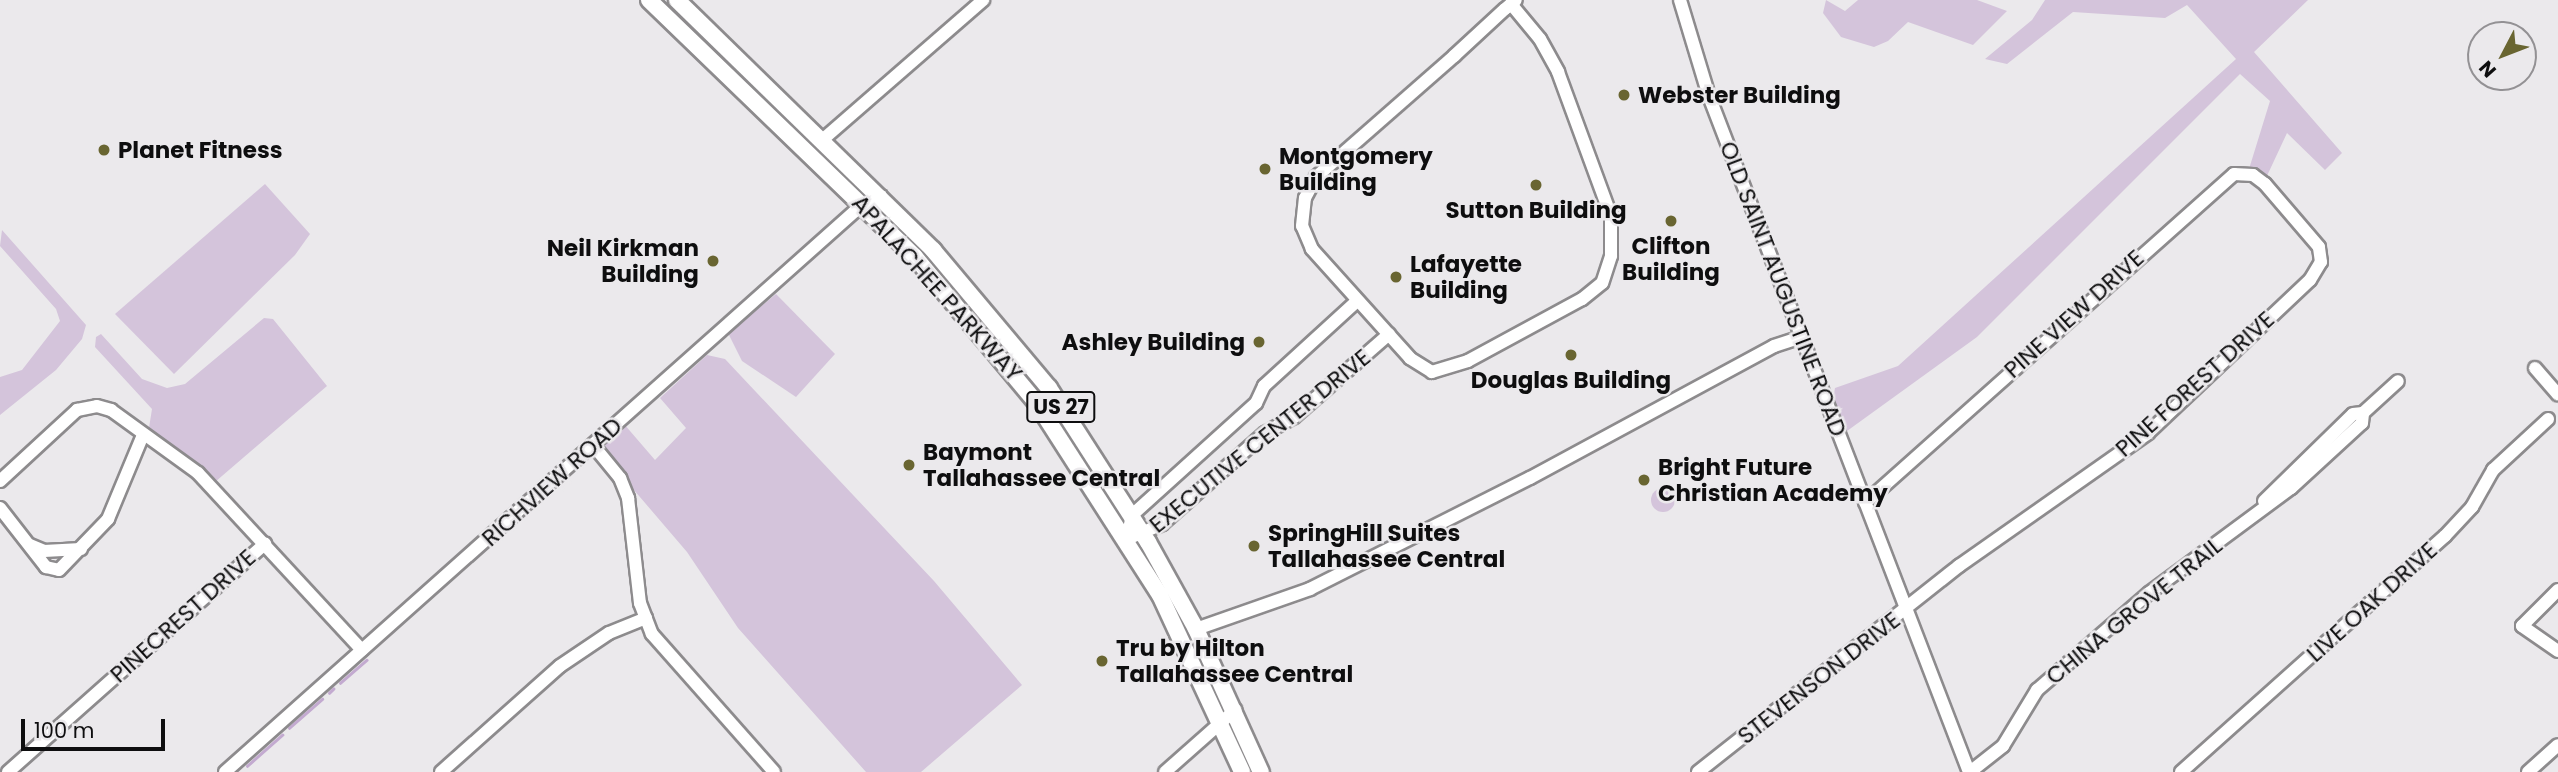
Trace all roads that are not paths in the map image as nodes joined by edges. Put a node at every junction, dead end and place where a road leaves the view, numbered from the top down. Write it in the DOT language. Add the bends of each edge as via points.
graph roads {
  1 [pos="649,0"];
  2 [pos="677,0"];
  3 [pos="983,0"];
  4 [pos="1681,0"];
  5 [pos="1513,2"];
  6 [pos="667,17"];
  7 [pos="708,32"];
  8 [pos="710,59"];
  9 [pos="821,141"];
  10 [pos="881,196"];
  11 [pos="865,205"];
  12 [pos="2287,209"];
  13 [pos="1357,301"];
  14 [pos="1388,334"];
  15 [pos="1802,337"];
  16 [pos="996,351"];
  17 [pos="1032,366"];
  18 [pos="2535,368"];
  19 [pos="2398,381"];
  20 [pos="2558,394"];
  21 [pos="2548,419"];
  22 [pos="143,435"];
  23 [pos="593,445"];
  24 [pos="0,481"];
  25 [pos="1865,503"];
  26 [pos="0,508"];
  27 [pos="1132,516"];
  28 [pos="1144,535"];
  29 [pos="1127,539"];
  30 [pos="28,544"];
  31 [pos="265,544"];
  32 [pos="81,549"];
  33 [pos="2558,590"];
  34 [pos="1906,609"];
  35 [pos="646,618"];
  36 [pos="1196,629"];
  37 [pos="362,650"];
  38 [pos="2558,651"];
  39 [pos="1234,710"];
  40 [pos="1221,722"];
  41 [pos="2558,745"];
  42 [pos="8,772"];
  43 [pos="225,772"];
  44 [pos="441,772"];
  45 [pos="774,772"];
  46 [pos="1165,772"];
  47 [pos="1242,772"];
  48 [pos="1261,772"];
  49 [pos="1698,772"];
  50 [pos="1969,772"];
  51 [pos="2181,772"];
  52 [pos="2528,772"];
  1 -- 6 [label="main road, APALACHEE PARKWAY / US 27"];
  2 -- 7 [label="main road, APALACHEE PARKWAY / US 27"];
  3 -- 9 [label="street"];
  4 -- 15 [label="street, OLD SAINT AUGUSTINE ROAD" via="1709,96"];
  5 -- 13 [label="street" via="1317,177 1303,210 1302,226 1312,249"];
  5 -- 14 [label="street" via="1558,72 1611,216 1613,240 1606,275 1582,299 1450,369 1426,370"];
  6 -- 7 [label="main road"];
  6 -- 8 [label="main road, APALACHEE PARKWAY / US 27"];
  7 -- 8 [label="main road"];
  7 -- 9 [label="main road, APALACHEE PARKWAY / US 27"];
  8 -- 11 [label="main road, APALACHEE PARKWAY / US 27"];
  9 -- 10 [label="main road, APALACHEE PARKWAY / US 27"];
  10 -- 11 [label="street, RICHVIEW ROAD"];
  10 -- 17 [label="main road, APALACHEE PARKWAY / US 27"];
  11 -- 16 [label="main road, APALACHEE PARKWAY / US 27"];
  11 -- 23 [label="street, RICHVIEW ROAD"];
  12 -- 25 [label="street, PINE VIEW DRIVE" via="2253,175 2243,172 2227,178"];
  12 -- 34 [label="street, PINE FOREST DRIVE" via="2319,247 2321,262 2310,280 2148,433"];
  13 -- 14 [label="street"];
  13 -- 27 [label="street, EXECUTIVE CENTER DRIVE" via="1264,386 1256,403"];
  14 -- 28 [label="street, EXECUTIVE CENTER DRIVE" via="1294,417 1265,433"];
  15 -- 25 [label="street, OLD SAINT AUGUSTINE ROAD"];
  15 -- 36 [label="street" via="1774,346 1530,478 1310,589"];
  16 -- 17 [label="main road"];
  16 -- 29 [label="main road, APALACHEE PARKWAY / US 27" via="1065,442"];
  17 -- 27 [label="main road, APALACHEE PARKWAY / US 27"];
  18 -- 20 [label="street"];
  19 -- 50 [label="street, CHINA GROVE TRAIL" via="2363,413 2362,424 2291,488 2149,593 2037,690 2003,746"];
  21 -- 51 [label="street, LIVE OAK DRIVE" via="2493,470 2472,507 2445,537"];
  22 -- 24 [label="street" via="111,410 85,407 65,418"];
  22 -- 31 [label="street" via="198,473"];
  22 -- 32 [label="street" via="117,503"];
  23 -- 35 [label="street" via="620,478 628,498"];
  23 -- 37 [label="street, RICHVIEW ROAD"];
  25 -- 34 [label="street, OLD SAINT AUGUSTINE ROAD"];
  26 -- 30 [label="street"];
  27 -- 28 [label="main road, APALACHEE PARKWAY / US 27"];
  27 -- 29 [label="street, EXECUTIVE CENTER DRIVE"];
  28 -- 29 [label="street, EXECUTIVE CENTER DRIVE"];
  28 -- 36 [label="main road, APALACHEE PARKWAY / US 27"];
  29 -- 40 [label="main road, APALACHEE PARKWAY / US 27"];
  30 -- 32 [label="street" via="44,551"];
  30 -- 32 [label="street" via="54,572"];
  31 -- 37 [label="street"];
  31 -- 42 [label="street, PINECREST DRIVE"];
  33 -- 38 [label="street" via="2522,626"];
  34 -- 49 [label="street, STEVENSON DRIVE"];
  34 -- 50 [label="street, OLD SAINT AUGUSTINE ROAD"];
  35 -- 44 [label="street" via="609,633 560,666"];
  35 -- 45 [label="street" via="667,654"];
  36 -- 39 [label="main road, APALACHEE PARKWAY / US 27"];
  37 -- 43 [label="street, RICHVIEW ROAD"];
  39 -- 40 [label="street"];
  39 -- 48 [label="main road, APALACHEE PARKWAY / US 27"];
  40 -- 46 [label="street"];
  40 -- 47 [label="main road, APALACHEE PARKWAY / US 27"];
  41 -- 52 [label="street"];
}
